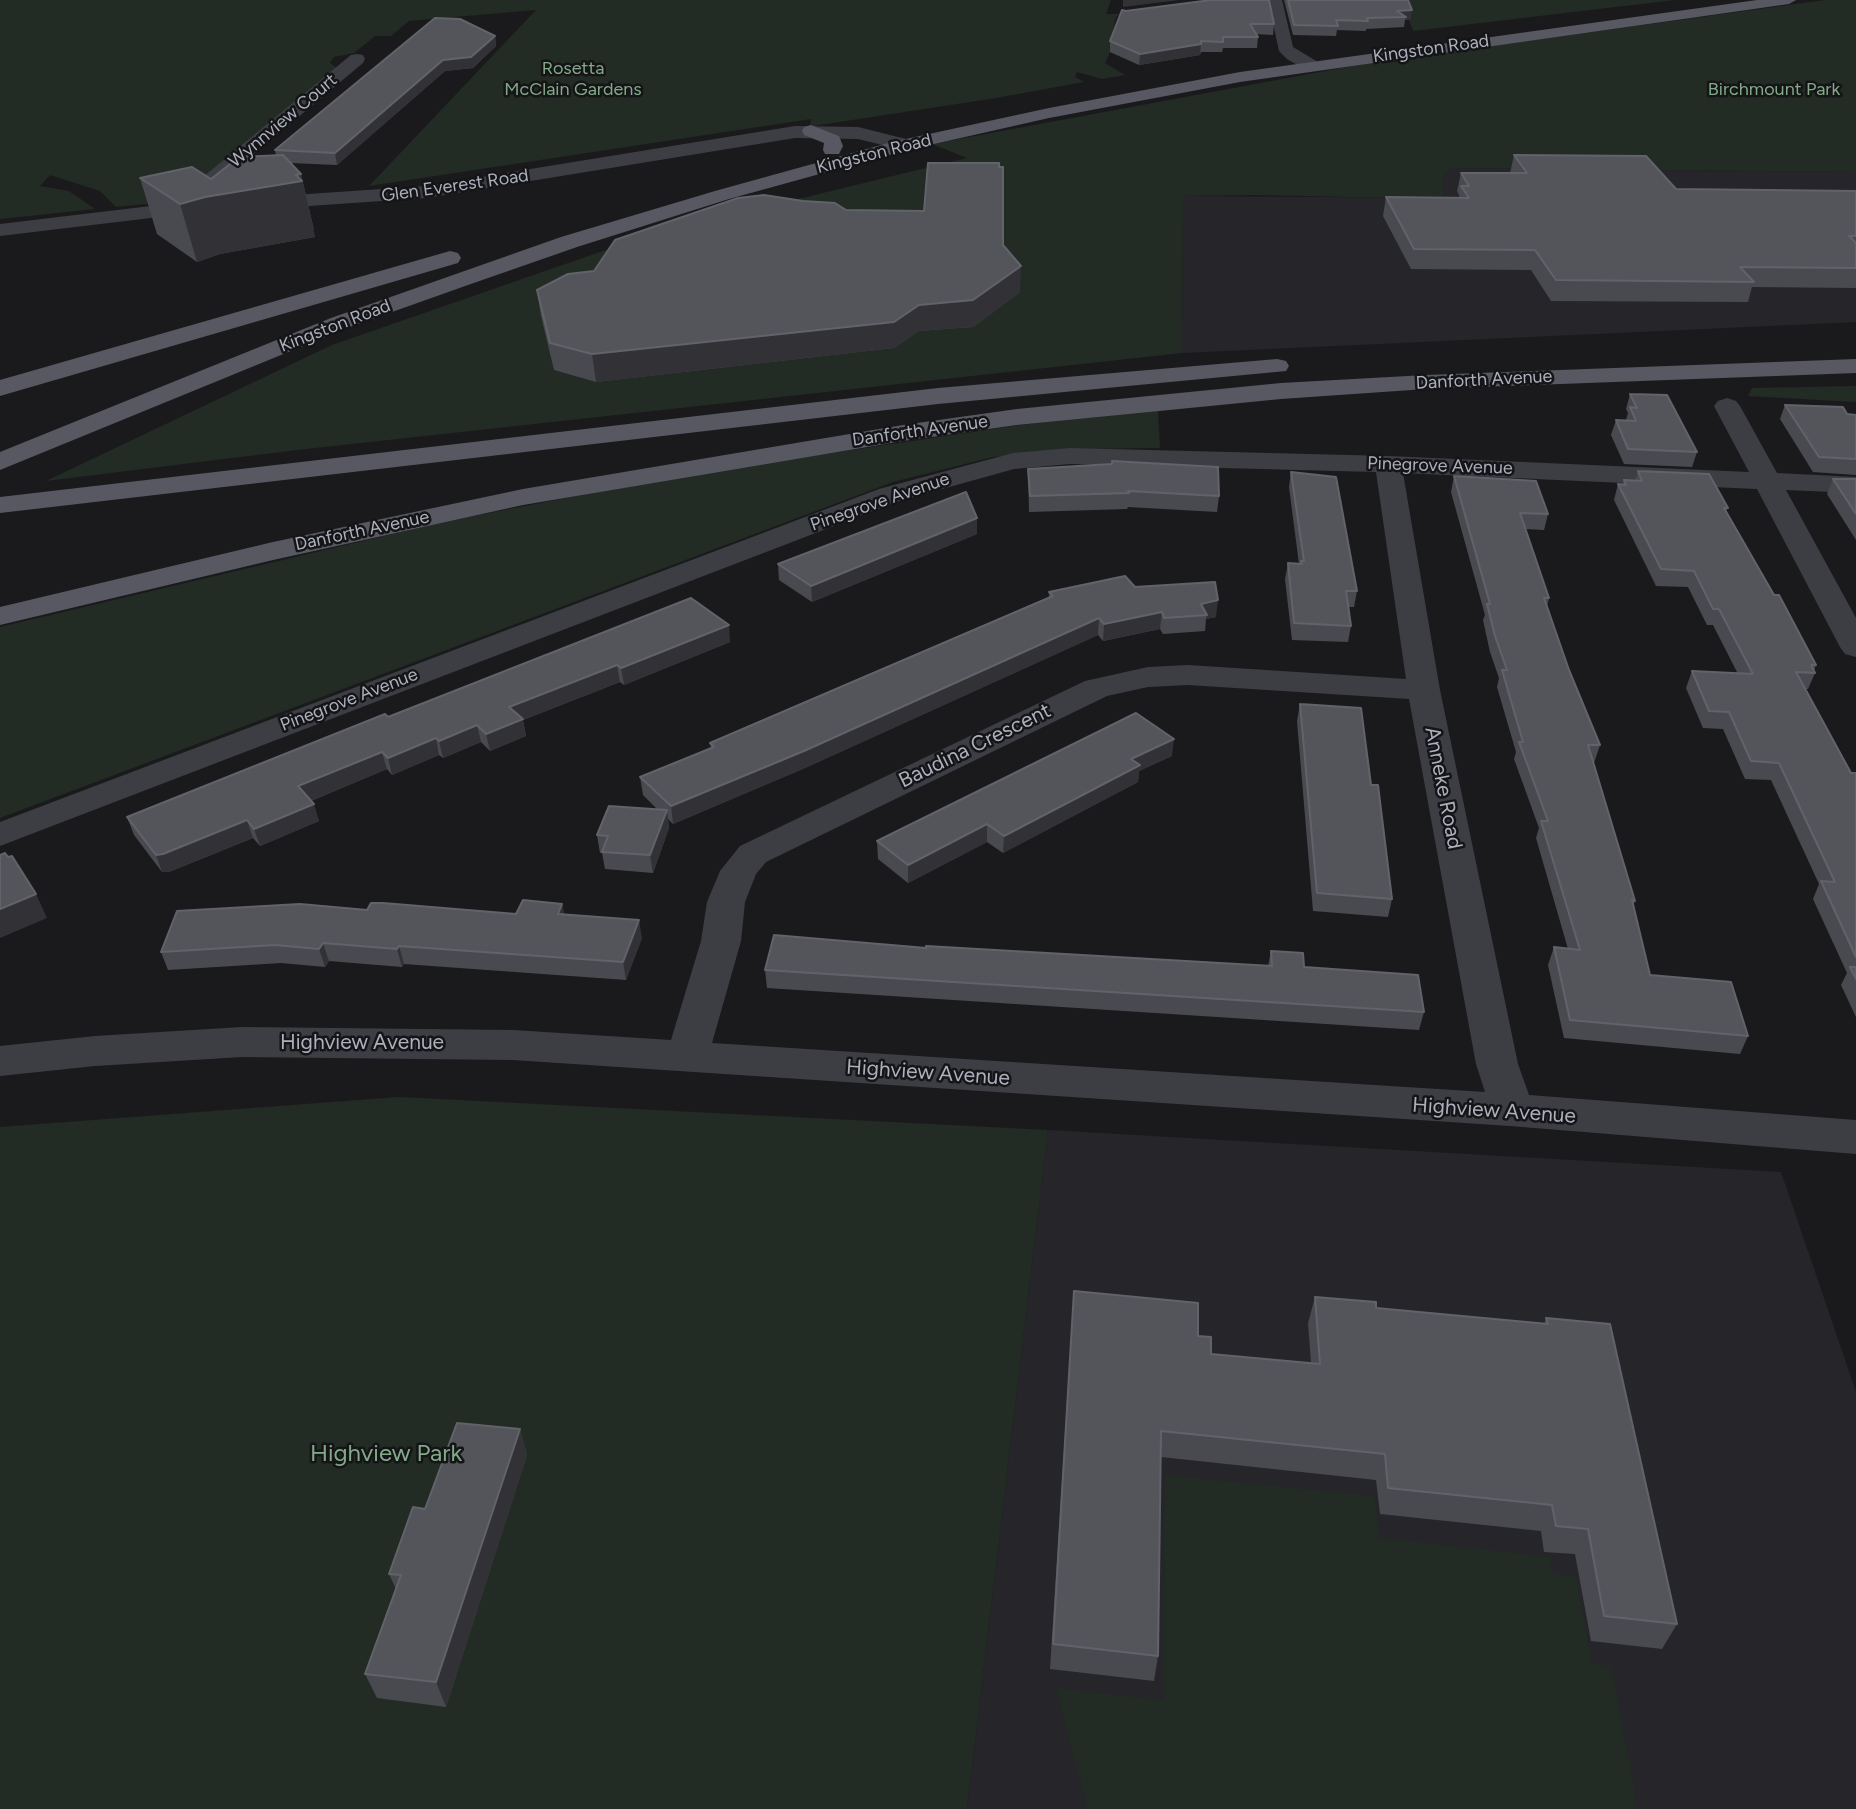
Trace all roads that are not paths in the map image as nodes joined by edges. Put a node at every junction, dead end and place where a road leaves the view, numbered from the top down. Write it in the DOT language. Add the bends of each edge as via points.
graph roads {
  1 [pos="1275,0"];
  2 [pos="1733,0"];
  3 [pos="1789,0"];
  4 [pos="1293,56"];
  5 [pos="357,59"];
  6 [pos="1312,65"];
  7 [pos="811,131"];
  8 [pos="883,138"];
  9 [pos="907,145"];
  10 [pos="832,150"];
  11 [pos="176,209"];
  12 [pos="0,230"];
  13 [pos="496,245"];
  14 [pos="470,253"];
  15 [pos="1448,357"];
  16 [pos="1422,358"];
  17 [pos="1303,364"];
  18 [pos="1856,366"];
  19 [pos="0,388"];
  20 [pos="1727,406"];
  21 [pos="0,462"];
  22 [pos="1388,464"];
  23 [pos="1765,481"];
  24 [pos="1856,485"];
  25 [pos="0,505"];
  26 [pos="0,616"];
  27 [pos="1856,647"];
  28 [pos="1424,690"];
  29 [pos="0,835"];
  30 [pos="687,1057"];
  31 [pos="0,1061"];
  32 [pos="1510,1110"];
  33 [pos="1856,1137"];
  1 -- 4 [label="street" via="1282,44"];
  2 -- 4 [label="main road, Kingston Road"];
  3 -- 6 [label="main road, Kingston Road"];
  4 -- 6 [label="street"];
  4 -- 8 [label="main road, Kingston Road" via="1105,88"];
  5 -- 11 [label="street, Wynnview Court"];
  6 -- 9 [label="main road, Kingston Road" via="1134,96"];
  7 -- 8 [label="street, Glen Everest Road"];
  7 -- 10 [label="main road" via="834,142"];
  7 -- 11 [label="street, Glen Everest Road" via="426,191"];
  8 -- 9 [label="street, Glen Everest Road"];
  8 -- 10 [label="main road, Kingston Road"];
  9 -- 21 [label="main road, Kingston Road" via="709,198 460,280 327,328"];
  10 -- 13 [label="main road, Kingston Road"];
  11 -- 12 [label="street, Glen Everest Road"];
  14 -- 19 [label="main road, Kingston Road"];
  15 -- 16 [label="main road, Danforth Avenue"];
  17 -- 25 [label="main road, Danforth Avenue" via="938,396"];
  18 -- 26 [label="main road, Danforth Avenue" via="1426,382 954,426 523,497"];
  20 -- 23 [label="street"];
  22 -- 23 [label="street, Pinegrove Avenue"];
  22 -- 28 [label="street, Anneke Road"];
  22 -- 29 [label="street, Pinegrove Avenue" via="1070,456 1013,461 930,482"];
  23 -- 24 [label="street, Pinegrove Avenue"];
  23 -- 27 [label="street"];
  28 -- 30 [label="street, Baudina Crescent" via="1188,675 1149,677 1097,688 753,854 739,871 726,902 721,941"];
  28 -- 32 [label="street, Anneke Road" via="1497,1064"];
  30 -- 31 [label="street, Highview Avenue" via="513,1045 255,1042"];
  30 -- 32 [label="street, Highview Avenue"];
  32 -- 33 [label="street, Highview Avenue"];
}
